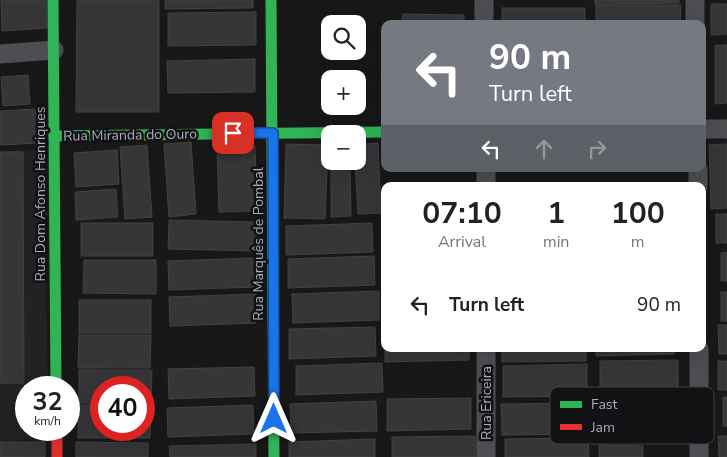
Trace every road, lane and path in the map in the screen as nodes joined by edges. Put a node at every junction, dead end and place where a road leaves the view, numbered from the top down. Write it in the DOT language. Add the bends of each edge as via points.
graph roads {
  1 [pos="53,0"];
  2 [pos="271,0"];
  3 [pos="484,0"];
  4 [pos="695,0"];
  5 [pos="484,20"];
  6 [pos="696,20"];
  7 [pos="54,50"];
  8 [pos="0,54"];
  9 [pos="706,129"];
  10 [pos="727,129"];
  11 [pos="381,132"];
  12 [pos="273,133"];
  13 [pos="54,136"];
  14 [pos="486,352"];
  15 [pos="699,352"];
  16 [pos="56,376"];
  17 [pos="699,387"];
  18 [pos="56,441"];
  19 [pos="699,444"];
  20 [pos="57,457"];
  21 [pos="274,457"];
  22 [pos="486,457"];
  23 [pos="699,457"];
  1 -- 7 [label="street, Rua Dom Afonso Henriques"];
  2 -- 12 [label="street, Rua Marquês de Pombal"];
  3 -- 5 [label="street"];
  4 -- 6 [label="street"];
  7 -- 8 [label="street"];
  7 -- 13 [label="street, Rua Dom Afonso Henriques"];
  9 -- 10 [label="street"];
  11 -- 12 [label="street, Rua Miranda do Ouro"];
  12 -- 13 [label="street, Rua Miranda do Ouro"];
  12 -- 21 [label="street, Rua Marquês de Pombal"];
  13 -- 16 [label="street, Rua Dom Afonso Henriques"];
  14 -- 22 [label="street, Rua Ericeira"];
  15 -- 17 [label="street"];
  18 -- 20 [label="street"];
  19 -- 23 [label="street"];
}
